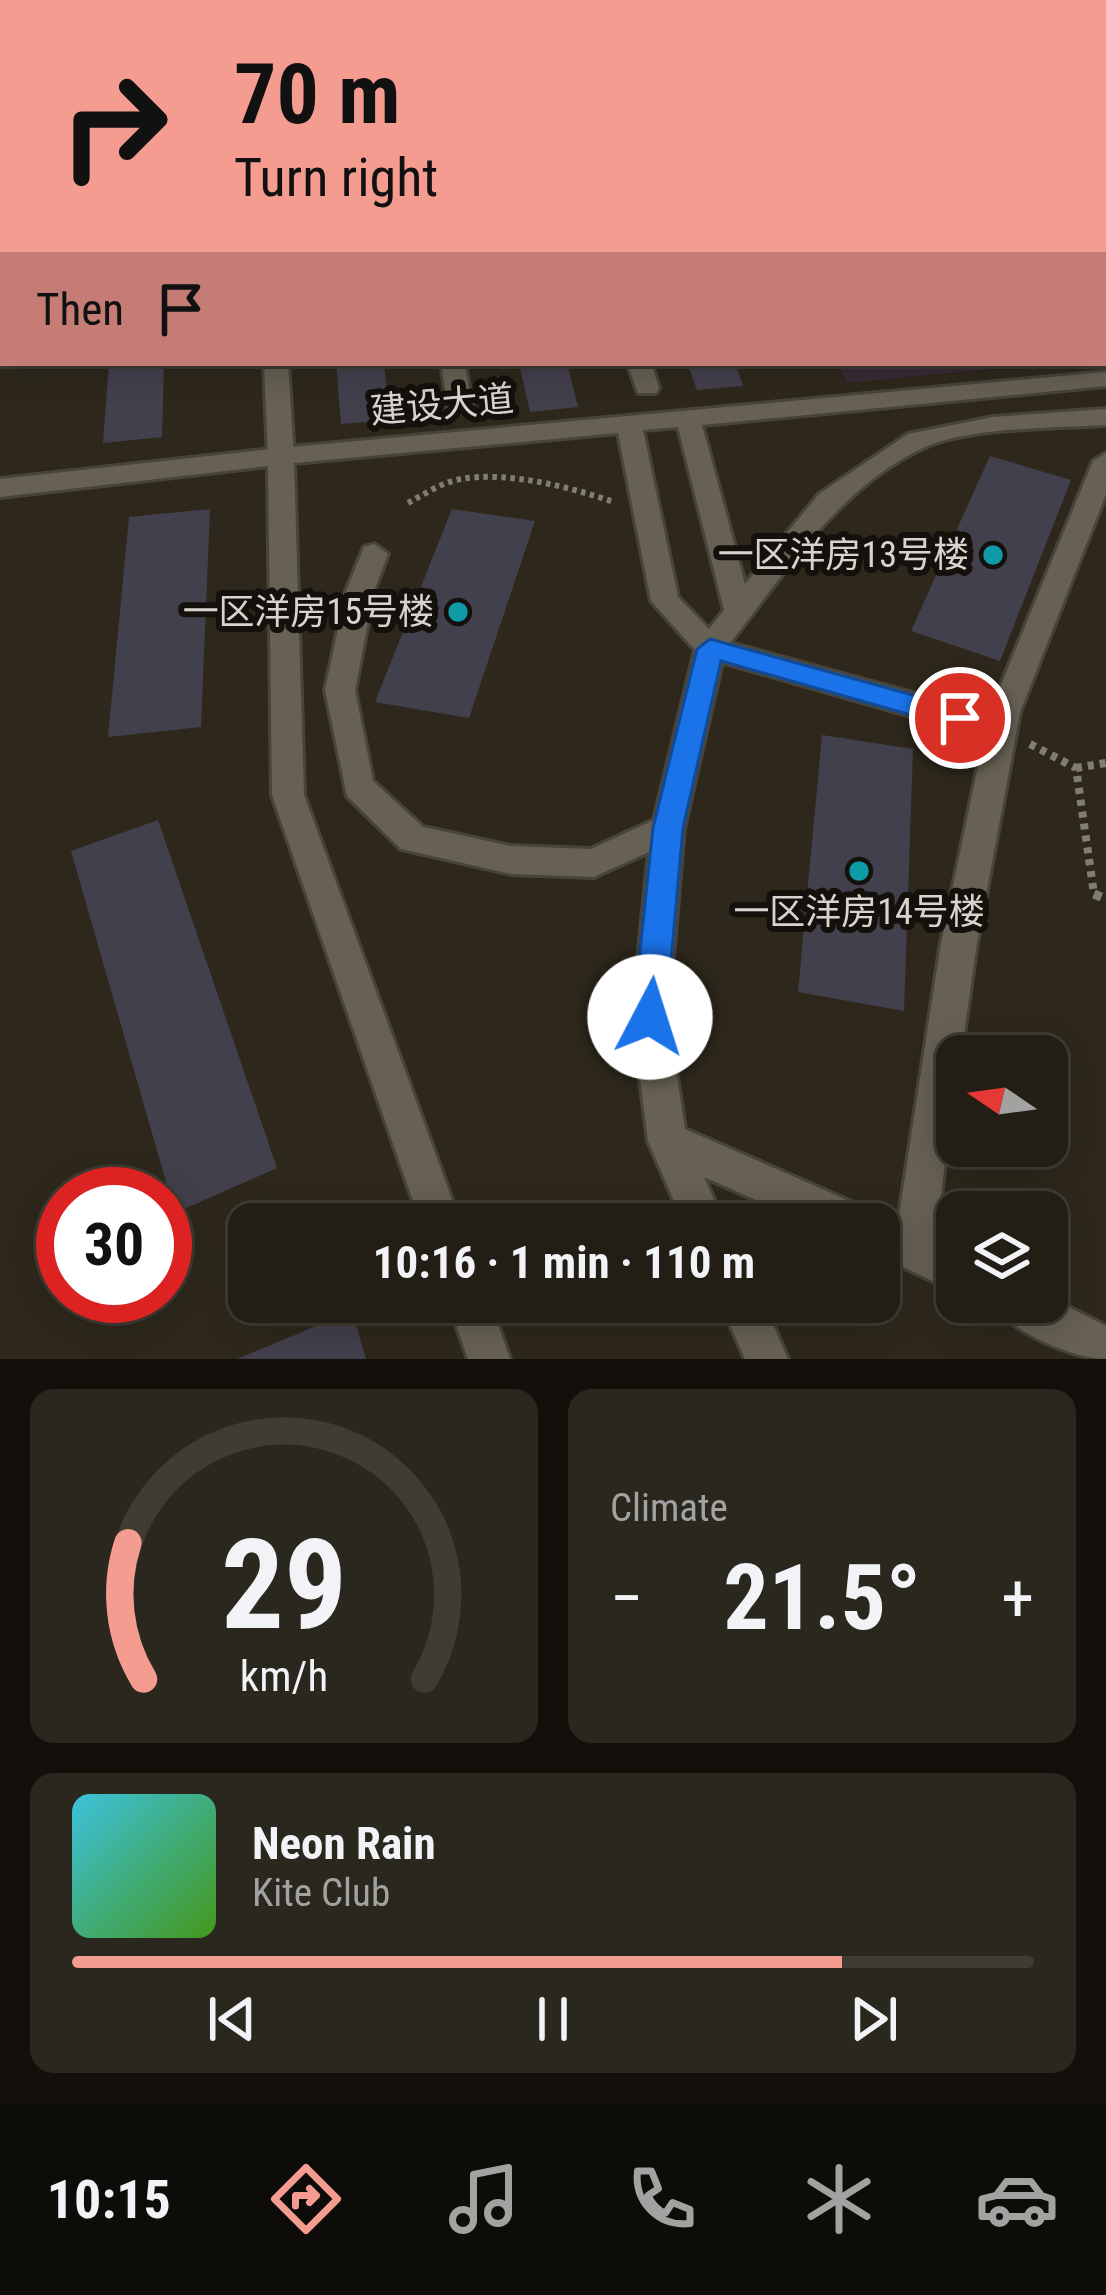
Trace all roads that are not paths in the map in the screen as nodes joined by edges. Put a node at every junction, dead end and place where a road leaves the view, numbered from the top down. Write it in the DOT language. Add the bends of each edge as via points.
graph roads {
  1 [pos="276,366"];
  2 [pos="453,366"];
  3 [pos="640,366"];
  4 [pos="1106,379"];
  5 [pos="647,388"];
  6 [pos="460,407"];
  7 [pos="1106,417"];
  8 [pos="688,418"];
  9 [pos="629,424"];
  10 [pos="281,457"];
  11 [pos="1106,461"];
  12 [pos="0,488"];
  13 [pos="374,554"];
  14 [pos="738,610"];
  15 [pos="710,649"];
  16 [pos="1002,730"];
  17 [pos="668,828"];
  18 [pos="667,1141"];
  19 [pos="434,1203"];
  20 [pos="695,1203"];
  21 [pos="808,1203"];
  22 [pos="900,1223"];
  23 [pos="900,1244"];
  24 [pos="936,1262"];
  25 [pos="476,1323"];
  26 [pos="751,1323"];
  27 [pos="1056,1323"];
  28 [pos="1106,1349"];
  29 [pos="489,1359"];
  30 [pos="767,1359"];
  1 -- 10 [label="street"];
  2 -- 6 [label="street"];
  3 -- 5 [label="street"];
  4 -- 8 [label="street, 建设大道"];
  7 -- 14 [label="street" via="917,440 828,500"];
  8 -- 9 [label="street, 建设大道"];
  8 -- 14 [label="street"];
  9 -- 10 [label="street, 建设大道"];
  9 -- 15 [label="street" via="665,601"];
  10 -- 12 [label="street, 建设大道"];
  10 -- 19 [label="street" via="288,795"];
  11 -- 16 [label="street"];
  13 -- 17 [label="street" via="340,690 358,787 413,839 512,860 594,863"];
  14 -- 15 [label="street"];
  15 -- 16 [label="street"];
  15 -- 17 [label="street"];
  16 -- 22 [label="street"];
  17 -- 18 [label="street" via="650,1017"];
  18 -- 20 [label="street"];
  18 -- 21 [label="street"];
  23 -- 24 [label="street"];
  25 -- 29 [label="street"];
  26 -- 30 [label="street"];
  27 -- 28 [label="street"];
}
